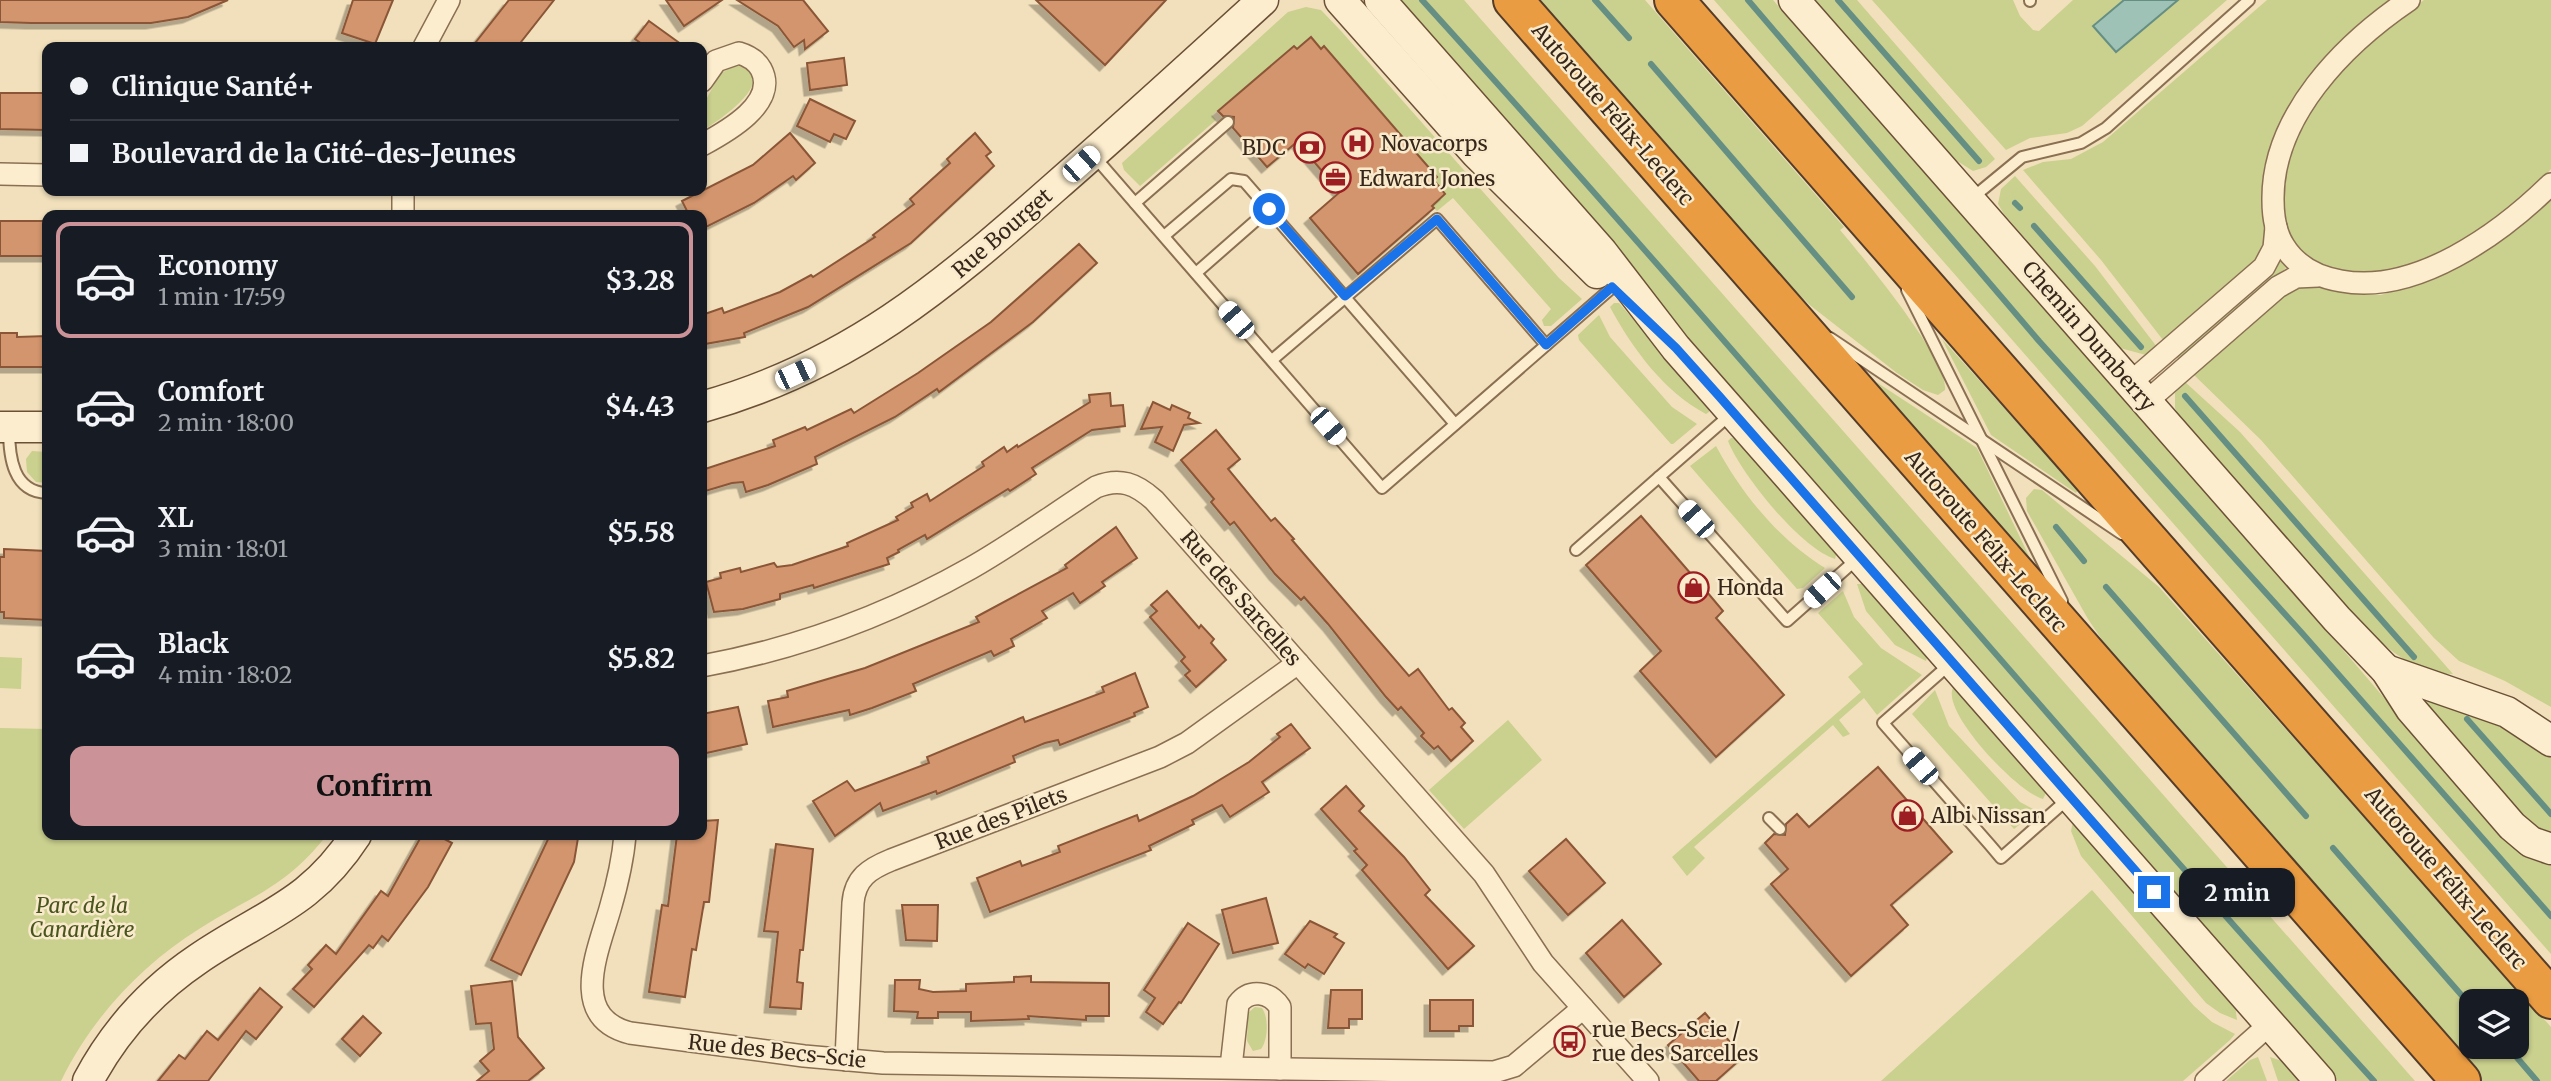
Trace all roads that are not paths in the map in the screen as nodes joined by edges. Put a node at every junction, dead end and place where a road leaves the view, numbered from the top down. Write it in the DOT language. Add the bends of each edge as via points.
graph roads {
  1 [pos="449,0"];
  2 [pos="1263,0"];
  3 [pos="1340,0"];
  4 [pos="1380,0"];
  5 [pos="1513,0"];
  6 [pos="1674,0"];
  7 [pos="1794,0"];
  8 [pos="2249,0"];
  9 [pos="2409,0"];
  10 [pos="427,42"];
  11 [pos="707,74"];
  12 [pos="1228,122"];
  13 [pos="707,141"];
  14 [pos="1093,154"];
  15 [pos="0,174"];
  16 [pos="42,175"];
  17 [pos="2551,184"];
  18 [pos="1969,201"];
  19 [pos="1135,203"];
  20 [pos="1269,209"];
  21 [pos="2276,227"];
  22 [pos="1879,234"];
  23 [pos="1164,236"];
  24 [pos="1196,274"];
  25 [pos="2318,276"];
  26 [pos="1757,279"];
  27 [pos="1617,282"];
  28 [pos="1345,296"];
  29 [pos="1546,345"];
  30 [pos="1272,360"];
  31 [pos="2138,393"];
  32 [pos="707,405"];
  33 [pos="1733,411"];
  34 [pos="1455,424"];
  35 [pos="4,427"];
  36 [pos="42,427"];
  37 [pos="1982,440"];
  38 [pos="1659,477"];
  39 [pos="42,493"];
  40 [pos="1576,550"];
  41 [pos="1860,557"];
  42 [pos="2174,569"];
  43 [pos="1952,662"];
  44 [pos="1298,663"];
  45 [pos="707,665"];
  46 [pos="2386,670"];
  47 [pos="2116,689"];
  48 [pos="2551,741"];
  49 [pos="2070,797"];
  50 [pos="1769,818"];
  51 [pos="1780,829"];
  52 [pos="352,840"];
  53 [pos="624,840"];
  54 [pos="2551,849"];
  55 [pos="2551,999"];
  56 [pos="1583,1008"];
  57 [pos="2270,1024"];
  58 [pos="846,1060"];
  59 [pos="1231,1067"];
  60 [pos="1280,1069"];
  61 [pos="88,1081"];
  62 [pos="1648,1081"];
  63 [pos="2206,1081"];
  64 [pos="2320,1081"];
  65 [pos="2461,1081"];
  1 -- 10 [label="street"];
  2 -- 14 [label="street, Rue Bourget"];
  3 -- 27 [label="street" via="1476,153"];
  4 -- 27 [label="street"];
  5 -- 26 [label="highway, Autoroute Félix-Leclerc"];
  6 -- 22 [label="highway, Autoroute Félix-Leclerc"];
  7 -- 18 [label="street, Chemin Dumberry"];
  8 -- 18 [label="lane" via="2106,128 2081,143 2022,157"];
  9 -- 21 [label="street" via="2350,47 2295,120 2274,175"];
  11 -- 13 [label="street" via="716,61 739,53 755,60 766,83 753,108"];
  12 -- 19 [label="lane"];
  14 -- 19 [label="lane"];
  14 -- 32 [label="street, Rue Bourget" via="972,260 888,324 795,374"];
  15 -- 16 [label="street"];
  17 -- 25 [label="street" via="2482,240 2416,272 2377,283"];
  18 -- 31 [label="street, Chemin Dumberry"];
  19 -- 23 [label="lane"];
  20 -- 23 [label="lane" via="1244,181 1231,179"];
  20 -- 24 [label="lane"];
  20 -- 28 [label="lane"];
  21 -- 25 [label="street" via="2290,255"];
  21 -- 31 [label="street" via="2274,248 2264,267"];
  22 -- 37 [label="lane"];
  22 -- 42 [label="highway, Autoroute Félix-Leclerc"];
  23 -- 24 [label="lane"];
  24 -- 30 [label="lane"];
  25 -- 31 [label="street" via="2296,276 2278,287"];
  26 -- 37 [label="lane" via="1827,336"];
  26 -- 47 [label="highway, Autoroute Félix-Leclerc"];
  27 -- 29 [label="lane"];
  27 -- 33 [label="street"];
  28 -- 29 [label="lane" via="1437,219"];
  28 -- 30 [label="lane"];
  28 -- 34 [label="lane"];
  29 -- 34 [label="lane"];
  30 -- 34 [label="lane" via="1382,488"];
  31 -- 46 [label="street, Chemin Dumberry"];
  33 -- 38 [label="lane"];
  33 -- 41 [label="street"];
  35 -- 36 [label="street"];
  35 -- 39 [label="lane" via="22,483"];
  37 -- 42 [label="lane"];
  37 -- 47 [label="lane" via="2064,605"];
  38 -- 40 [label="lane"];
  38 -- 41 [label="lane" via="1787,621"];
  41 -- 43 [label="street"];
  42 -- 55 [label="highway, Autoroute Félix-Leclerc"];
  43 -- 49 [label="street"];
  43 -- 49 [label="lane" via="1883,723 2001,858"];
  44 -- 45 [label="street, Rue des Sarcelles" via="1154,500 1134,485 1120,482 1096,487 991,556 895,606 811,638"];
  44 -- 56 [label="street, Rue des Sarcelles" via="1484,874 1543,963"];
  44 -- 58 [label="street, Rue des Pilets" via="1187,743 1160,757 891,860 863,875 853,903"];
  46 -- 48 [label="street, Chemin Dumberry" via="2507,712"];
  46 -- 54 [label="street, Chemin Dumberry" via="2411,709 2512,825 2531,842"];
  47 -- 65 [label="highway, Autoroute Félix-Leclerc"];
  49 -- 57 [label="street"];
  50 -- 51 [label="lane"];
  52 -- 61 [label="street" via="301,897 198,959 151,997 117,1034"];
  53 -- 58 [label="street, Rue des Becs-Scie" via="593,973 594,1002 604,1020 630,1033"];
  56 -- 60 [label="street, Rue des Becs-Scie" via="1504,1070"];
  56 -- 62 [label="street, Rue des Sarcelles"];
  57 -- 63 [label="street"];
  57 -- 64 [label="street"];
  58 -- 59 [label="street, Rue des Becs-Scie"];
  59 -- 60 [label="street, Rue des Becs-Scie"];
  59 -- 60 [label="street" via="1238,1004 1248,995 1261,993 1280,1007"];
}
